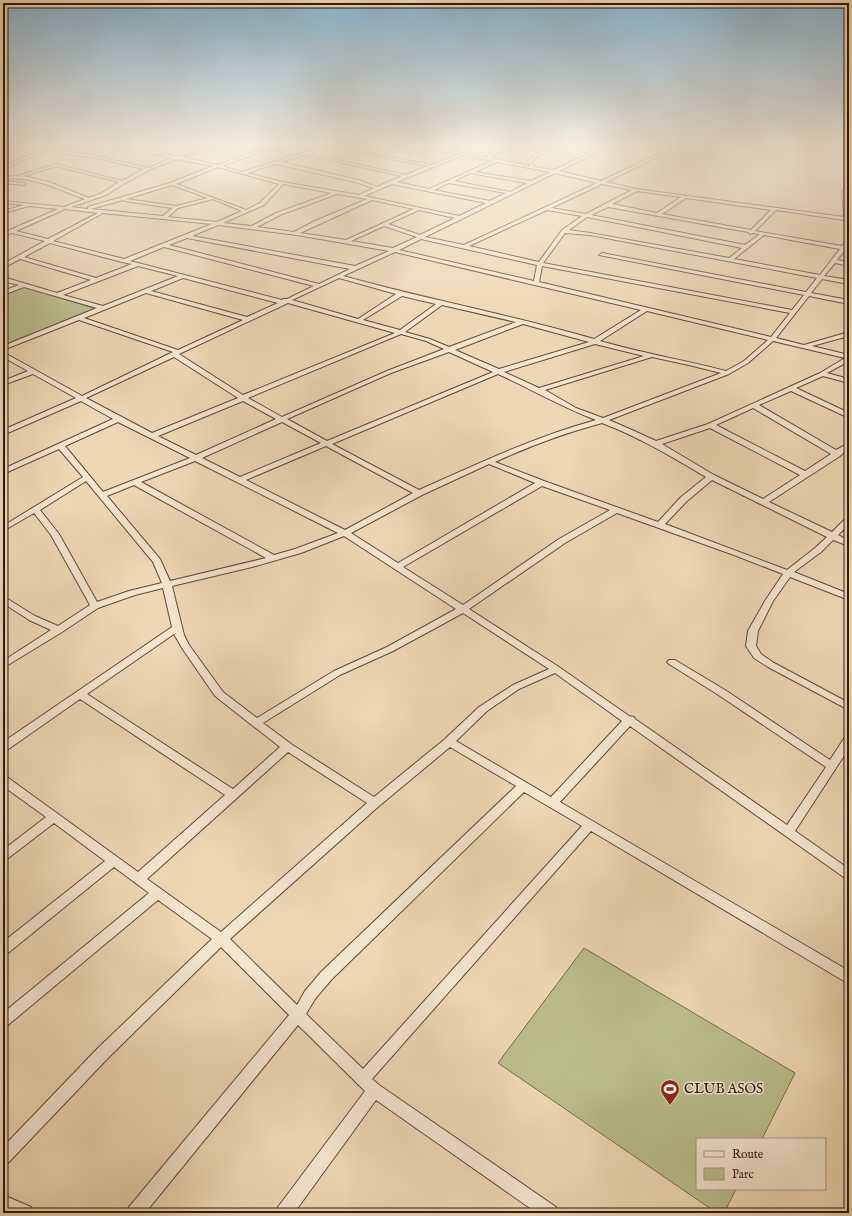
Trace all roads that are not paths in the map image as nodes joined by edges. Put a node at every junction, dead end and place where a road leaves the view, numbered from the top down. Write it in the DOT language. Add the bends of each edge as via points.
graph roads {
  1 [pos="28,204"];
  2 [pos="32,204"];
  3 [pos="75,204"];
  4 [pos="107,204"];
  5 [pos="161,204"];
  6 [pos="189,204"];
  7 [pos="227,204"];
  8 [pos="260,204"];
  9 [pos="306,204"];
  10 [pos="362,204"];
  11 [pos="396,204"];
  12 [pos="490,204"];
  13 [pos="555,204"];
  14 [pos="674,204"];
  15 [pos="735,204"];
  16 [pos="846,204"];
  17 [pos="607,205"];
  18 [pos="176,207"];
  19 [pos="64,208"];
  20 [pos="418,208"];
  21 [pos="546,208"];
  22 [pos="774,209"];
  23 [pos="85,210"];
  24 [pos="245,211"];
  25 [pos="3,212"];
  26 [pos="102,212"];
  27 [pos="656,215"];
  28 [pos="586,216"];
  29 [pos="164,218"];
  30 [pos="461,218"];
  31 [pos="848,220"];
  32 [pos="217,224"];
  33 [pos="383,224"];
  34 [pos="252,228"];
  35 [pos="11,231"];
  36 [pos="564,231"];
  37 [pos="296,233"];
  38 [pos="750,233"];
  39 [pos="3,235"];
  40 [pos="762,235"];
  41 [pos="187,236"];
  42 [pos="421,237"];
  43 [pos="347,241"];
  44 [pos="849,241"];
  45 [pos="48,242"];
  46 [pos="164,245"];
  47 [pos="464,247"];
  48 [pos="746,247"];
  49 [pos="846,249"];
  50 [pos="394,250"];
  51 [pos="602,255"];
  52 [pos="20,257"];
  53 [pos="731,259"];
  54 [pos="124,261"];
  55 [pos="834,261"];
  56 [pos="138,264"];
  57 [pos="540,264"];
  58 [pos="849,264"];
  59 [pos="3,266"];
  60 [pos="355,268"];
  61 [pos="183,276"];
  62 [pos="337,276"];
  63 [pos="821,277"];
  64 [pos="3,279"];
  65 [pos="97,280"];
  66 [pos="849,282"];
  67 [pos="536,283"];
  68 [pos="24,285"];
  69 [pos="317,285"];
  70 [pos="147,291"];
  71 [pos="3,293"];
  72 [pos="401,294"];
  73 [pos="808,294"];
  74 [pos="57,295"];
  75 [pos="284,301"];
  76 [pos="849,302"];
  77 [pos="441,303"];
  78 [pos="103,308"];
  79 [pos="645,310"];
  80 [pos="794,312"];
  81 [pos="79,318"];
  82 [pos="247,318"];
  83 [pos="358,321"];
  84 [pos="523,322"];
  85 [pos="401,332"];
  86 [pos="849,334"];
  87 [pos="773,338"];
  88 [pos="594,342"];
  89 [pos="804,346"];
  90 [pos="3,348"];
  91 [pos="451,349"];
  92 [pos="176,353"];
  93 [pos="3,354"];
  94 [pos="650,356"];
  95 [pos="849,357"];
  96 [pos="34,371"];
  97 [pos="497,372"];
  98 [pos="728,373"];
  99 [pos="822,374"];
  100 [pos="849,381"];
  101 [pos="3,383"];
  102 [pos="792,389"];
  103 [pos="539,390"];
  104 [pos="82,398"];
  105 [pos="242,398"];
  106 [pos="753,405"];
  107 [pos="849,416"];
  108 [pos="118,419"];
  109 [pos="284,419"];
  110 [pos="604,420"];
  111 [pos="710,425"];
  112 [pos="3,433"];
  113 [pos="152,436"];
  114 [pos="325,444"];
  115 [pos="656,444"];
  116 [pos="849,445"];
  117 [pos="62,446"];
  118 [pos="837,454"];
  119 [pos="196,458"];
  120 [pos="490,462"];
  121 [pos="3,472"];
  122 [pos="806,475"];
  123 [pos="88,477"];
  124 [pos="711,477"];
  125 [pos="240,480"];
  126 [pos="134,482"];
  127 [pos="540,483"];
  128 [pos="419,493"];
  129 [pos="102,495"];
  130 [pos="764,502"];
  131 [pos="36,510"];
  132 [pos="616,510"];
  133 [pos="849,520"];
  134 [pos="659,526"];
  135 [pos="3,529"];
  136 [pos="345,533"];
  137 [pos="833,536"];
  138 [pos="849,544"];
  139 [pos="273,558"];
  140 [pos="397,567"];
  141 [pos="788,573"];
  142 [pos="167,584"];
  143 [pos="849,597"];
  144 [pos="3,599"];
  145 [pos="95,606"];
  146 [pos="463,609"];
  147 [pos="177,628"];
  148 [pos="59,630"];
  149 [pos="672,662"];
  150 [pos="3,665"];
  151 [pos="556,669"];
  152 [pos="80,694"];
  153 [pos="849,707"];
  154 [pos="630,719"];
  155 [pos="256,723"];
  156 [pos="849,740"];
  157 [pos="449,742"];
  158 [pos="287,747"];
  159 [pos="3,748"];
  160 [pos="832,766"];
  161 [pos="3,780"];
  162 [pos="523,786"];
  163 [pos="233,795"];
  164 [pos="375,803"];
  165 [pos="552,803"];
  166 [pos="54,818"];
  167 [pos="590,825"];
  168 [pos="788,833"];
  169 [pos="3,856"];
  170 [pos="114,860"];
  171 [pos="849,875"];
  172 [pos="139,879"];
  173 [pos="158,893"];
  174 [pos="221,938"];
  175 [pos="3,949"];
  176 [pos="849,978"];
  177 [pos="298,1015"];
  178 [pos="3,1021"];
  179 [pos="363,1079"];
  180 [pos="374,1090"];
  181 [pos="3,1158"];
  182 [pos="3,1203"];
  183 [pos="24,1213"];
  184 [pos="135,1213"];
  185 [pos="284,1213"];
  186 [pos="550,1213"];
  1 -- 2 [label="street"];
  2 -- 19 [label="street"];
  2 -- 25 [label="street"];
  3 -- 19 [label="street"];
  4 -- 23 [label="street"];
  5 -- 18 [label="street"];
  6 -- 18 [label="street"];
  7 -- 24 [label="street"];
  8 -- 24 [label="street"];
  9 -- 34 [label="street" via="278,214"];
  10 -- 37 [label="street" via="310,224"];
  11 -- 20 [label="street"];
  12 -- 30 [label="street"];
  13 -- 21 [label="street"];
  14 -- 27 [label="street"];
  15 -- 22 [label="street"];
  16 -- 31 [label="street"];
  17 -- 27 [label="street"];
  17 -- 28 [label="street"];
  18 -- 29 [label="street"];
  19 -- 23 [label="street"];
  19 -- 35 [label="street"];
  20 -- 30 [label="street"];
  20 -- 33 [label="street"];
  21 -- 28 [label="street"];
  21 -- 47 [label="street"];
  22 -- 31 [label="street"];
  22 -- 38 [label="street"];
  23 -- 26 [label="street"];
  24 -- 32 [label="street"];
  26 -- 29 [label="street"];
  26 -- 45 [label="street"];
  27 -- 38 [label="street"];
  28 -- 36 [label="street"];
  28 -- 48 [label="street"];
  29 -- 32 [label="street"];
  30 -- 42 [label="street"];
  32 -- 34 [label="street"];
  32 -- 41 [label="street"];
  33 -- 42 [label="street"];
  33 -- 43 [label="street"];
  34 -- 37 [label="street"];
  35 -- 39 [label="street"];
  35 -- 45 [label="street"];
  36 -- 53 [label="street"];
  36 -- 57 [label="street"];
  37 -- 43 [label="street"];
  38 -- 40 [label="street"];
  40 -- 48 [label="street"];
  40 -- 49 [label="street"];
  41 -- 46 [label="street"];
  41 -- 60 [label="street"];
  42 -- 47 [label="street"];
  42 -- 50 [label="street"];
  43 -- 50 [label="street"];
  44 -- 49 [label="street"];
  45 -- 52 [label="street"];
  45 -- 54 [label="street"];
  46 -- 54 [label="street"];
  46 -- 69 [label="street"];
  47 -- 57 [label="street"];
  48 -- 53 [label="street"];
  49 -- 55 [label="street"];
  50 -- 60 [label="street"];
  50 -- 67 [label="street"];
  51 -- 73 [label="street"];
  52 -- 59 [label="street"];
  52 -- 65 [label="street"];
  53 -- 63 [label="street"];
  54 -- 56 [label="street"];
  55 -- 58 [label="street"];
  55 -- 63 [label="street"];
  56 -- 61 [label="street"];
  56 -- 65 [label="street"];
  57 -- 67 [label="street"];
  57 -- 80 [label="street"];
  60 -- 62 [label="street"];
  61 -- 70 [label="street"];
  61 -- 75 [label="street"];
  62 -- 69 [label="street"];
  62 -- 72 [label="street"];
  63 -- 66 [label="street"];
  63 -- 73 [label="street"];
  64 -- 68 [label="street"];
  65 -- 74 [label="street"];
  67 -- 79 [label="street"];
  68 -- 71 [label="street"];
  68 -- 74 [label="street"];
  69 -- 75 [label="street"];
  70 -- 78 [label="street"];
  70 -- 82 [label="street"];
  72 -- 77 [label="street"];
  72 -- 83 [label="street"];
  73 -- 76 [label="street"];
  73 -- 80 [label="street"];
  74 -- 78 [label="street"];
  75 -- 82 [label="street"];
  75 -- 83 [label="street"];
  77 -- 84 [label="street"];
  77 -- 85 [label="street"];
  78 -- 81 [label="street"];
  79 -- 87 [label="street"];
  79 -- 88 [label="street"];
  80 -- 87 [label="street"];
  81 -- 90 [label="street"];
  81 -- 92 [label="street"];
  82 -- 92 [label="street"];
  83 -- 85 [label="street"];
  84 -- 88 [label="street"];
  84 -- 91 [label="street"];
  85 -- 91 [label="street"];
  85 -- 105 [label="street"];
  86 -- 89 [label="street"];
  87 -- 89 [label="street"];
  87 -- 98 [label="street" via="746,362"];
  88 -- 94 [label="street"];
  88 -- 97 [label="street"];
  89 -- 95 [label="street"];
  91 -- 97 [label="street"];
  91 -- 109 [label="street"];
  92 -- 104 [label="street"];
  92 -- 105 [label="street"];
  93 -- 96 [label="street"];
  94 -- 98 [label="street"];
  94 -- 103 [label="street"];
  95 -- 99 [label="street"];
  96 -- 101 [label="street"];
  96 -- 104 [label="street"];
  97 -- 103 [label="street"];
  97 -- 114 [label="street"];
  98 -- 110 [label="street"];
  99 -- 100 [label="street"];
  99 -- 102 [label="street"];
  102 -- 106 [label="street"];
  102 -- 107 [label="street"];
  103 -- 110 [label="street" via="574,409"];
  104 -- 108 [label="street"];
  104 -- 112 [label="street"];
  105 -- 109 [label="street"];
  105 -- 113 [label="street"];
  106 -- 111 [label="street"];
  106 -- 118 [label="street"];
  108 -- 113 [label="street"];
  108 -- 117 [label="street"];
  109 -- 114 [label="street"];
  109 -- 119 [label="street"];
  110 -- 115 [label="street"];
  110 -- 120 [label="street" via="564,431"];
  111 -- 115 [label="street"];
  111 -- 122 [label="street"];
  113 -- 119 [label="street"];
  114 -- 125 [label="street"];
  114 -- 128 [label="street"];
  115 -- 124 [label="street"];
  116 -- 118 [label="street"];
  117 -- 121 [label="street"];
  117 -- 123 [label="street"];
  118 -- 122 [label="street"];
  119 -- 125 [label="street"];
  119 -- 126 [label="street"];
  120 -- 127 [label="street"];
  120 -- 128 [label="street"];
  122 -- 130 [label="street"];
  123 -- 129 [label="street"];
  123 -- 131 [label="street"];
  124 -- 130 [label="street"];
  124 -- 134 [label="street" via="684,499"];
  125 -- 136 [label="street"];
  126 -- 129 [label="street"];
  126 -- 139 [label="street"];
  127 -- 132 [label="street"];
  127 -- 140 [label="street"];
  128 -- 136 [label="street"];
  129 -- 142 [label="street" via="157,561"];
  130 -- 137 [label="street"];
  131 -- 135 [label="street"];
  131 -- 145 [label="street" via="55,534"];
  132 -- 134 [label="street"];
  132 -- 146 [label="street" via="562,541"];
  133 -- 137 [label="street"];
  134 -- 141 [label="street"];
  136 -- 139 [label="street" via="298,552"];
  136 -- 140 [label="street"];
  137 -- 138 [label="street"];
  137 -- 141 [label="street"];
  139 -- 142 [label="street"];
  140 -- 146 [label="street"];
  141 -- 143 [label="street"];
  141 -- 153 [label="street" via="753,631 751,646 757,656 771,665"];
  142 -- 145 [label="street"];
  142 -- 147 [label="street"];
  144 -- 148 [label="street" via="32,618"];
  145 -- 148 [label="street"];
  146 -- 151 [label="street"];
  146 -- 155 [label="street" via="390,649 337,673"];
  147 -- 152 [label="street"];
  147 -- 155 [label="street" via="185,646 219,694"];
  148 -- 150 [label="street"];
  149 -- 160 [label="street"];
  151 -- 154 [label="street"];
  151 -- 157 [label="street" via="516,687 483,709"];
  152 -- 159 [label="street"];
  152 -- 163 [label="street"];
  154 -- 165 [label="street"];
  154 -- 168 [label="street"];
  155 -- 158 [label="street"];
  156 -- 160 [label="street"];
  157 -- 162 [label="street"];
  157 -- 164 [label="street"];
  158 -- 163 [label="street"];
  158 -- 164 [label="street"];
  160 -- 168 [label="street"];
  161 -- 166 [label="street"];
  162 -- 165 [label="street"];
  162 -- 177 [label="street" via="326,976"];
  163 -- 172 [label="street"];
  164 -- 174 [label="street"];
  165 -- 167 [label="street"];
  166 -- 169 [label="street"];
  166 -- 170 [label="street"];
  167 -- 176 [label="street"];
  167 -- 179 [label="street"];
  168 -- 171 [label="street"];
  170 -- 172 [label="street"];
  170 -- 175 [label="street"];
  172 -- 173 [label="street"];
  173 -- 174 [label="street"];
  173 -- 178 [label="street"];
  174 -- 177 [label="street"];
  174 -- 181 [label="street" via="103,1052"];
  177 -- 179 [label="street"];
  177 -- 184 [label="street"];
  179 -- 180 [label="street"];
  180 -- 185 [label="street"];
  180 -- 186 [label="street"];
  182 -- 183 [label="street"];
}
